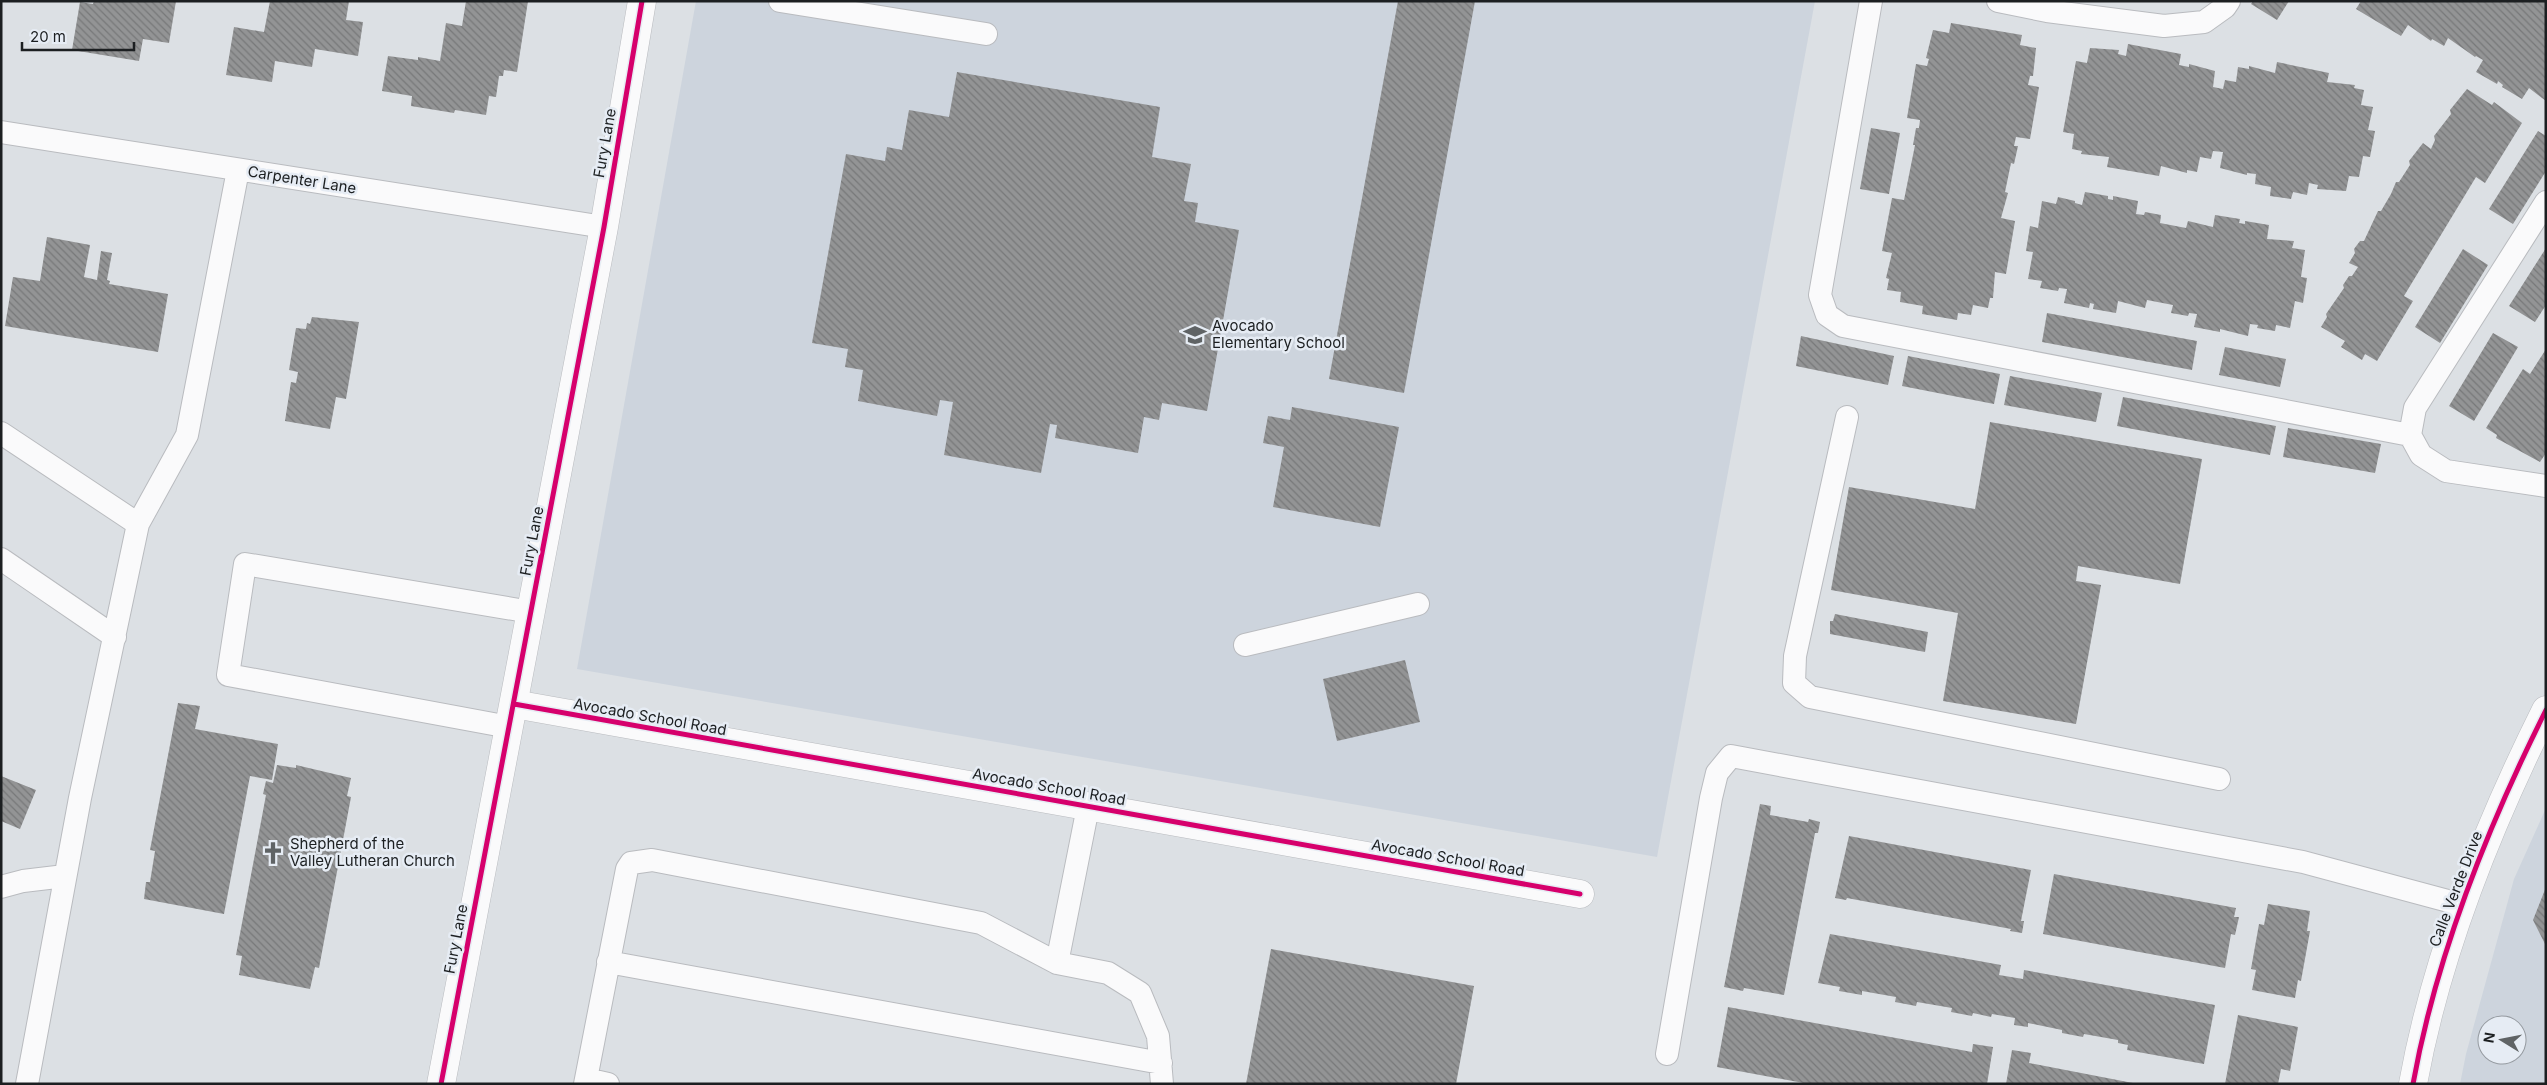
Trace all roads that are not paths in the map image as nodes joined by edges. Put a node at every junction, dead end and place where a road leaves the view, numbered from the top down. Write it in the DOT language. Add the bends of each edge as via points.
graph roads {
  1 [pos="642,1"];
  2 [pos="780,1"];
  3 [pos="1871,1"];
  4 [pos="1998,1"];
  5 [pos="2229,1"];
  6 [pos="986,34"];
  7 [pos="1,132"];
  8 [pos="238,170"];
  9 [pos="2546,202"];
  10 [pos="604,227"];
  11 [pos="1847,417"];
  12 [pos="1,433"];
  13 [pos="2410,435"];
  14 [pos="2546,486"];
  15 [pos="138,524"];
  16 [pos="1,559"];
  17 [pos="1418,604"];
  18 [pos="531,612"];
  19 [pos="115,636"];
  20 [pos="1245,645"];
  21 [pos="2546,710"];
  22 [pos="511,715"];
  23 [pos="2219,778"];
  24 [pos="1088,806"];
  25 [pos="66,876"];
  26 [pos="1,887"];
  27 [pos="1580,894"];
  28 [pos="2463,906"];
  29 [pos="608,962"];
  30 [pos="1057,964"];
  31 [pos="1667,1054"];
  32 [pos="1161,1073"];
  33 [pos="585,1082"];
  34 [pos="26,1084"];
  35 [pos="441,1084"];
  36 [pos="608,1084"];
  37 [pos="2413,1084"];
  1 -- 10 [label="main road, Fury Lane"];
  2 -- 6 [label="lane"];
  3 -- 13 [label="lane" via="1820,295 1827,315 1843,326"];
  4 -- 5 [label="lane" via="2047,11 2164,26 2204,22"];
  7 -- 8 [label="lane, Carpenter Lane"];
  8 -- 10 [label="lane, Carpenter Lane"];
  8 -- 15 [label="lane" via="187,435"];
  9 -- 13 [label="lane" via="2415,408"];
  10 -- 18 [label="main road, Fury Lane"];
  11 -- 23 [label="lane" via="1795,656 1794,683 1810,697"];
  12 -- 15 [label="lane"];
  13 -- 14 [label="lane" via="2421,455 2446,471"];
  15 -- 19 [label="lane"];
  16 -- 19 [label="lane"];
  17 -- 20 [label="lane"];
  18 -- 22 [label="main road, Fury Lane"];
  18 -- 22 [label="lane" via="244,564 228,675"];
  19 -- 25 [label="lane"];
  21 -- 28 [label="main road, Calle Verde Drive" via="2511,781"];
  22 -- 24 [label="main road, Avocado School Road"];
  22 -- 35 [label="main road, Fury Lane"];
  24 -- 27 [label="main road, Avocado School Road"];
  24 -- 30 [label="lane"];
  25 -- 26 [label="lane" via="23,880"];
  25 -- 34 [label="lane"];
  28 -- 31 [label="lane" via="2303,862 1731,756 1717,773 1711,798"];
  28 -- 37 [label="main road, Calle Verde Drive" via="2443,958"];
  29 -- 30 [label="lane" via="626,869 632,863 652,860 981,923"];
  29 -- 32 [label="lane"];
  29 -- 33 [label="lane"];
  30 -- 32 [label="lane" via="1108,972 1140,993 1158,1036"];
  33 -- 36 [label="lane"];
}
